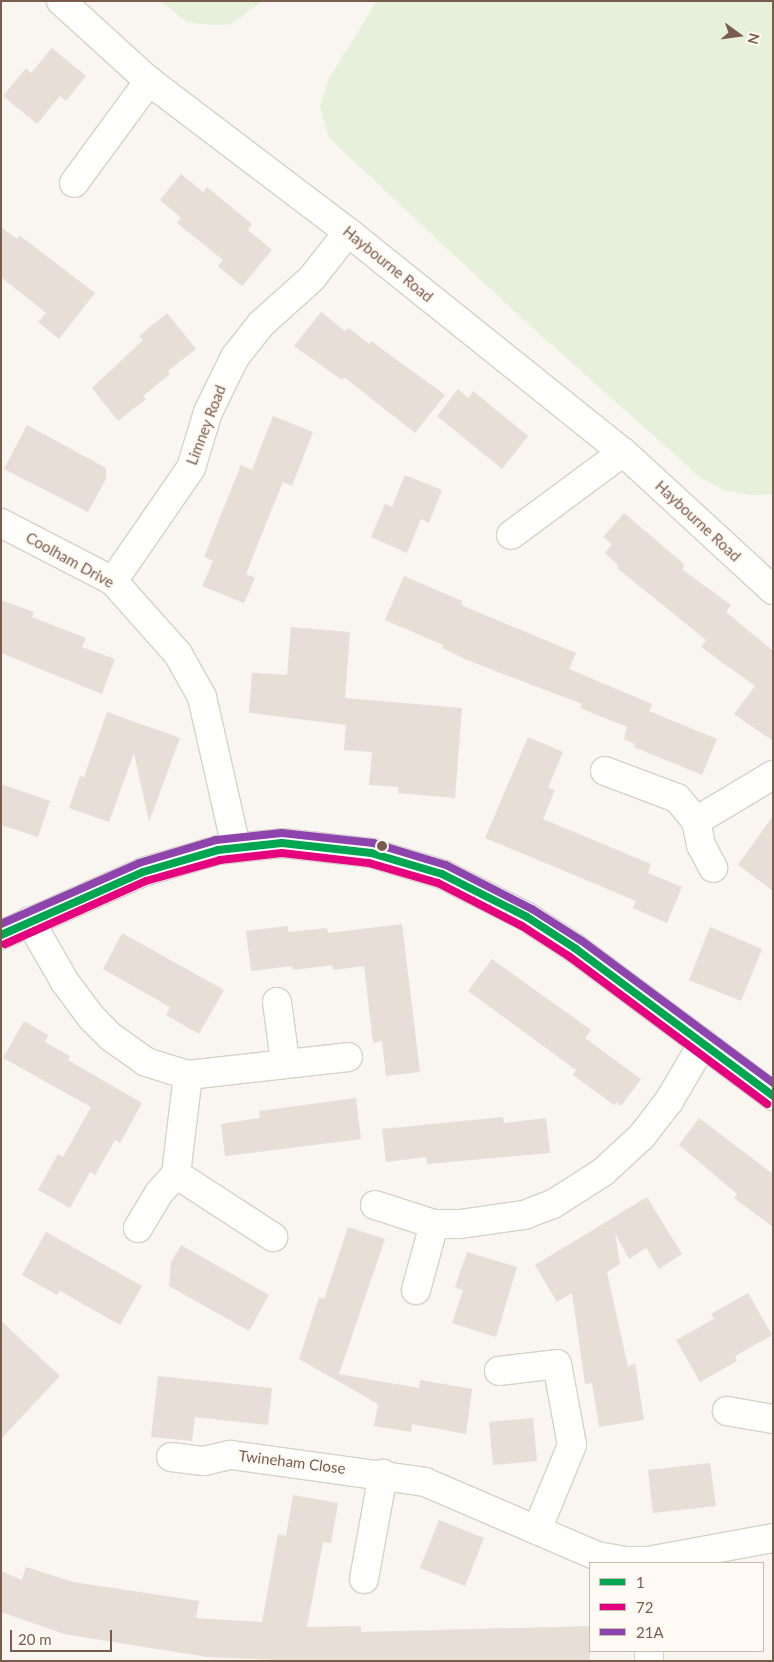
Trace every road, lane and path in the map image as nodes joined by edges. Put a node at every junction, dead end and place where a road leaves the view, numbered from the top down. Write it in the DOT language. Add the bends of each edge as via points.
graph roads {
  1 [pos="61,1"];
  2 [pos="149,81"];
  3 [pos="74,183"];
  4 [pos="348,232"];
  5 [pos="624,452"];
  6 [pos="1,523"];
  7 [pos="511,534"];
  8 [pos="113,581"];
  9 [pos="773,590"];
  10 [pos="605,771"];
  11 [pos="773,774"];
  12 [pos="696,821"];
  13 [pos="236,847"];
  14 [pos="713,868"];
  15 [pos="30,921"];
  16 [pos="1,936"];
  17 [pos="277,1002"];
  18 [pos="703,1043"];
  19 [pos="348,1057"];
  20 [pos="286,1062"];
  21 [pos="188,1075"];
  22 [pos="773,1096"];
  23 [pos="176,1174"];
  24 [pos="375,1204"];
  25 [pos="434,1224"];
  26 [pos="138,1228"];
  27 [pos="273,1237"];
  28 [pos="416,1290"];
  29 [pos="499,1372"];
  30 [pos="727,1412"];
  31 [pos="773,1419"];
  32 [pos="171,1457"];
  33 [pos="383,1474"];
  34 [pos="537,1530"];
  35 [pos="773,1538"];
  36 [pos="648,1562"];
  37 [pos="364,1579"];
  1 -- 2 [label="street, Haybourne Road"];
  2 -- 3 [label="street"];
  2 -- 4 [label="street, Haybourne Road"];
  4 -- 5 [label="street, Haybourne Road"];
  4 -- 8 [label="street, Limney Road" via="317,272 261,324 235,357 208,412 191,468"];
  5 -- 7 [label="street"];
  5 -- 9 [label="street, Haybourne Road"];
  6 -- 8 [label="street, Coolham Drive"];
  8 -- 13 [label="street, Coolham Drive" via="178,654 202,697"];
  10 -- 12 [label="street" via="677,798"];
  11 -- 12 [label="street"];
  12 -- 14 [label="street" via="701,845"];
  13 -- 15 [label="street" via="143,872"];
  13 -- 18 [label="street" via="311,844 371,853 442,874 485,893 535,922"];
  15 -- 16 [label="street"];
  15 -- 21 [label="street" via="77,1000 111,1037 146,1062"];
  17 -- 20 [label="street"];
  18 -- 22 [label="street"];
  18 -- 25 [label="street" via="669,1101 642,1136 579,1190 524,1215 484,1222"];
  19 -- 20 [label="street"];
  20 -- 21 [label="street"];
  21 -- 23 [label="street"];
  23 -- 26 [label="street" via="159,1192"];
  23 -- 27 [label="street"];
  24 -- 25 [label="street"];
  25 -- 28 [label="street"];
  29 -- 34 [label="street" via="557,1364 572,1446"];
  30 -- 31 [label="street"];
  32 -- 33 [label="street, Twineham Close" via="204,1461 231,1454"];
  33 -- 34 [label="street, Twineham Close" via="425,1482"];
  33 -- 37 [label="street"];
  34 -- 36 [label="street, Twineham Close" via="597,1556"];
  35 -- 36 [label="street, Twineham Close"];
}
